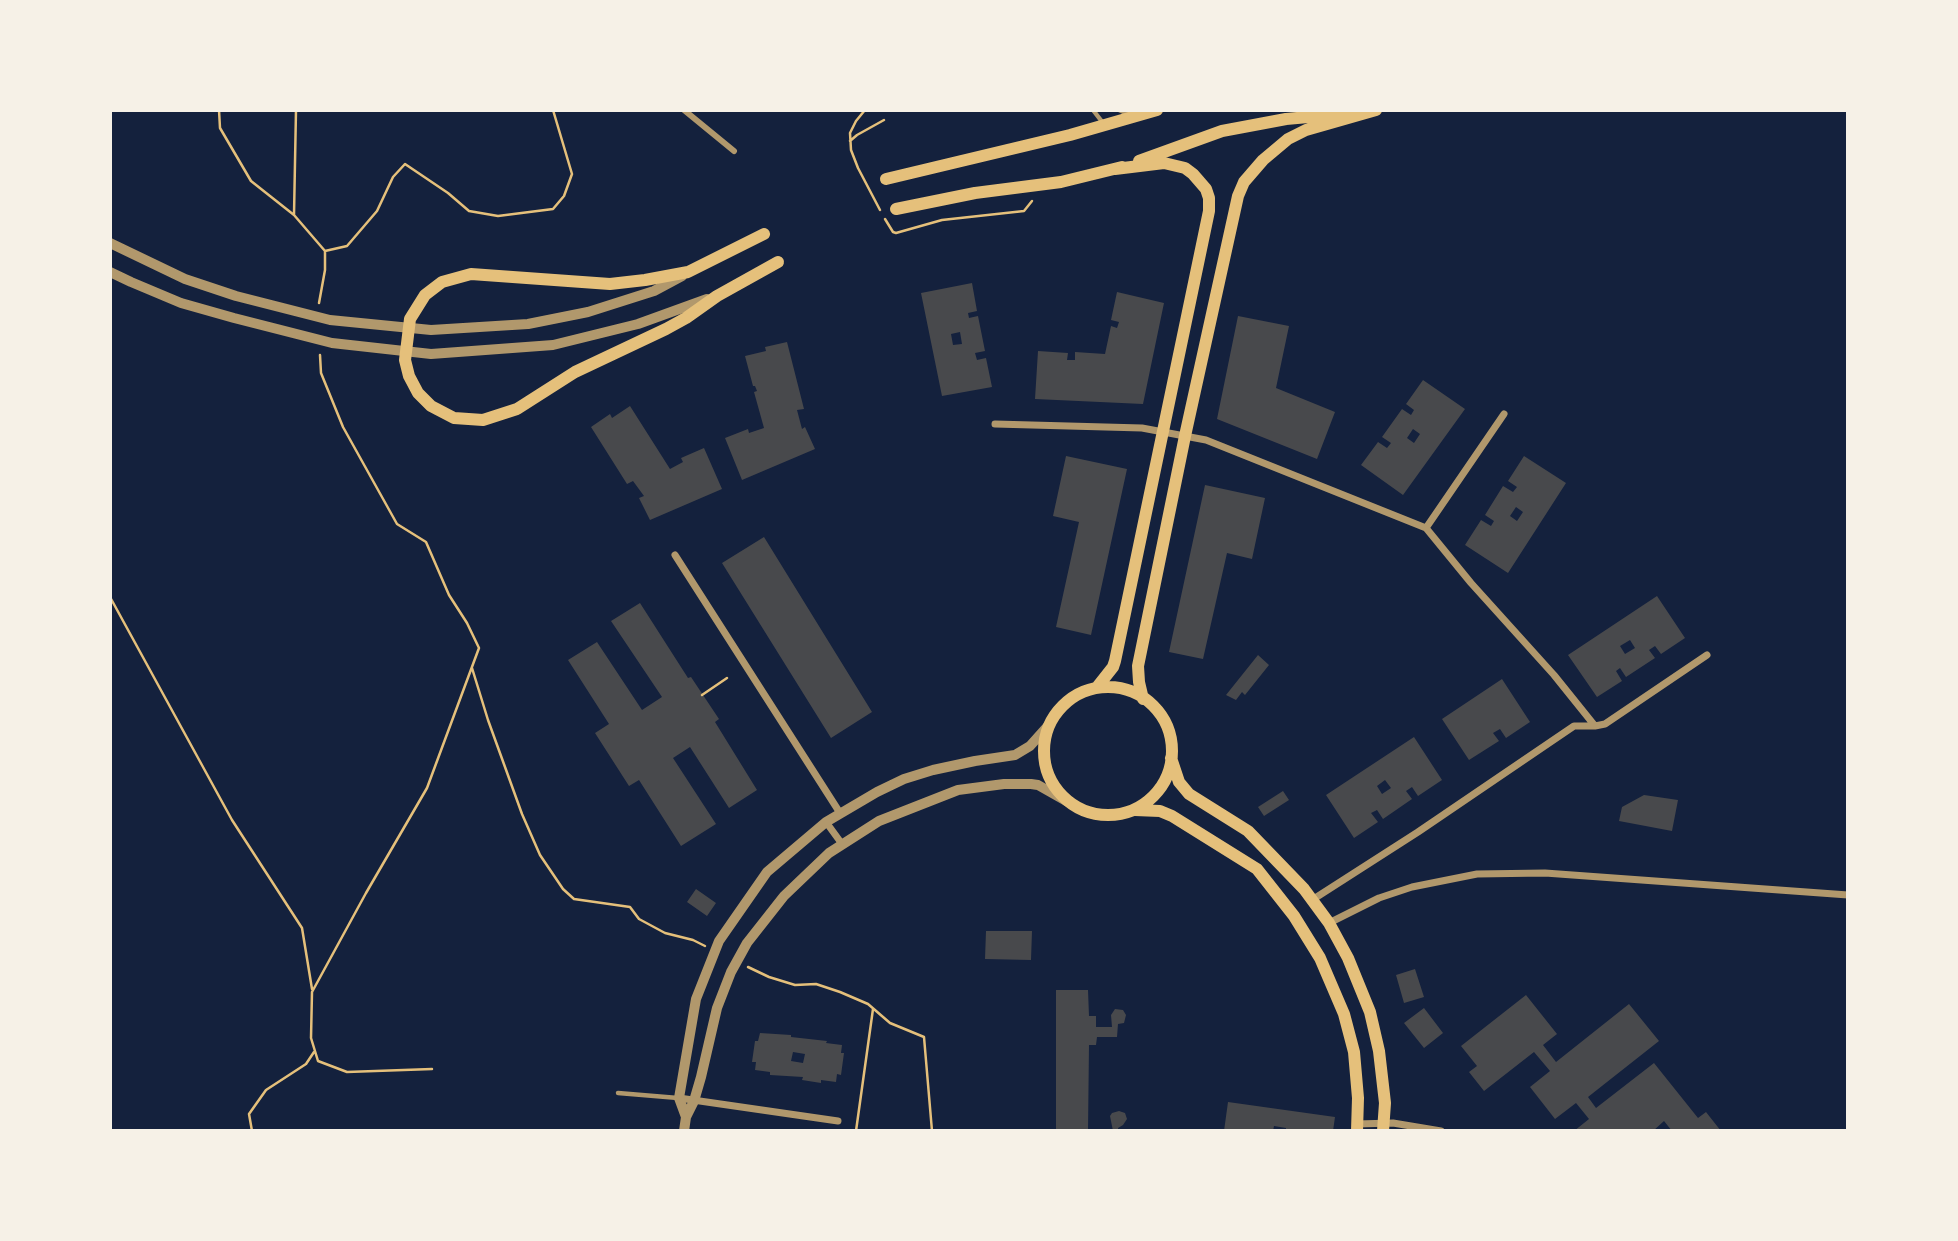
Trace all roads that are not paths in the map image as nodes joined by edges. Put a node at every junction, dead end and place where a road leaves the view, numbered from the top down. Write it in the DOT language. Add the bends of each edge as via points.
graph roads {
  1 [pos="684,110"];
  2 [pos="1093,110"];
  3 [pos="1119,110"];
  4 [pos="1157,110"];
  5 [pos="1375,110"];
  6 [pos="1136,117"];
  7 [pos="1106,126"];
  8 [pos="734,151"];
  9 [pos="1115,169"];
  10 [pos="886,179"];
  11 [pos="896,209"];
  12 [pos="764,234"];
  13 [pos="110,243"];
  14 [pos="778,262"];
  15 [pos="110,272"];
  16 [pos="688,272"];
  17 [pos="717,296"];
  18 [pos="1504,414"];
  19 [pos="995,424"];
  20 [pos="1163,432"];
  21 [pos="1185,436"];
  22 [pos="1426,528"];
  23 [pos="675,555"];
  24 [pos="1707,655"];
  25 [pos="1098,686"];
  26 [pos="1143,699"];
  27 [pos="1595,726"];
  28 [pos="1047,727"];
  29 [pos="1171,758"];
  30 [pos="1068,802"];
  31 [pos="1135,810"];
  32 [pos="841,813"];
  33 [pos="826,822"];
  34 [pos="842,844"];
  35 [pos="1848,895"];
  36 [pos="1312,900"];
  37 [pos="1329,923"];
  38 [pos="618,1093"];
  39 [pos="679,1098"];
  40 [pos="694,1101"];
  41 [pos="686,1117"];
  42 [pos="838,1121"];
  43 [pos="1383,1127"];
  44 [pos="1357,1128"];
  45 [pos="684,1131"];
  46 [pos="1441,1131"];
  1 -- 8 [label="street"];
  2 -- 7 [label="lane"];
  3 -- 6 [label="lane"];
  4 -- 6 [label="main road"];
  5 -- 9 [label="main road" via="1222,131"];
  5 -- 21 [label="main road" via="1288,139 1244,182"];
  6 -- 7 [label="main road"];
  7 -- 10 [label="main road"];
  9 -- 11 [label="main road"];
  9 -- 20 [label="main road" via="1164,163 1185,168 1200,181 1209,198 1208,222"];
  12 -- 16 [label="main road"];
  13 -- 16 [label="street" via="185,279 236,296 330,320 431,330 528,324 588,312 654,291"];
  14 -- 17 [label="main road"];
  15 -- 17 [label="street" via="181,303 234,318 332,343 431,354 553,345 638,324"];
  16 -- 17 [label="main road" via="610,284 471,274 442,282 425,295 410,319 405,360 409,376 431,406 454,418 483,420 517,409 575,372 686,318"];
  18 -- 22 [label="street"];
  19 -- 20 [label="street"];
  20 -- 21 [label="street"];
  20 -- 25 [label="main road" via="1114,667"];
  21 -- 22 [label="street" via="1206,440"];
  21 -- 26 [label="main road" via="1138,666"];
  22 -- 27 [label="street"];
  23 -- 32 [label="street"];
  24 -- 27 [label="street" via="1605,724"];
  25 -- 26 [label="main road" via="1128,690"];
  25 -- 28 [label="main road" via="1083,690 1056,709"];
  26 -- 29 [label="main road" via="1168,729"];
  27 -- 36 [label="street" via="1574,726"];
  28 -- 30 [label="main road" via="1047,769"];
  28 -- 32 [label="street" via="1015,755 904,779"];
  29 -- 31 [label="main road" via="1161,789"];
  29 -- 36 [label="main road" via="1179,782 1189,794 1248,831"];
  30 -- 31 [label="main road" via="1091,816 1106,818"];
  30 -- 34 [label="street" via="1031,783 958,790 879,821"];
  31 -- 44 [label="main road" via="1160,811 1257,869 1294,916 1320,958 1344,1014 1354,1052"];
  32 -- 33 [label="street"];
  33 -- 34 [label="street"];
  33 -- 39 [label="street" via="767,872 719,941 698,993"];
  34 -- 40 [label="street" via="783,897 747,943 720,999"];
  35 -- 37 [label="street" via="1545,873 1477,874 1412,887"];
  36 -- 37 [label="main road"];
  37 -- 43 [label="main road" via="1370,1012 1385,1103"];
  38 -- 39 [label="lane"];
  39 -- 40 [label="street"];
  39 -- 41 [label="street"];
  40 -- 41 [label="street"];
  40 -- 42 [label="street"];
  41 -- 45 [label="street"];
  43 -- 44 [label="street"];
  43 -- 46 [label="street" via="1392,1123"];
}
